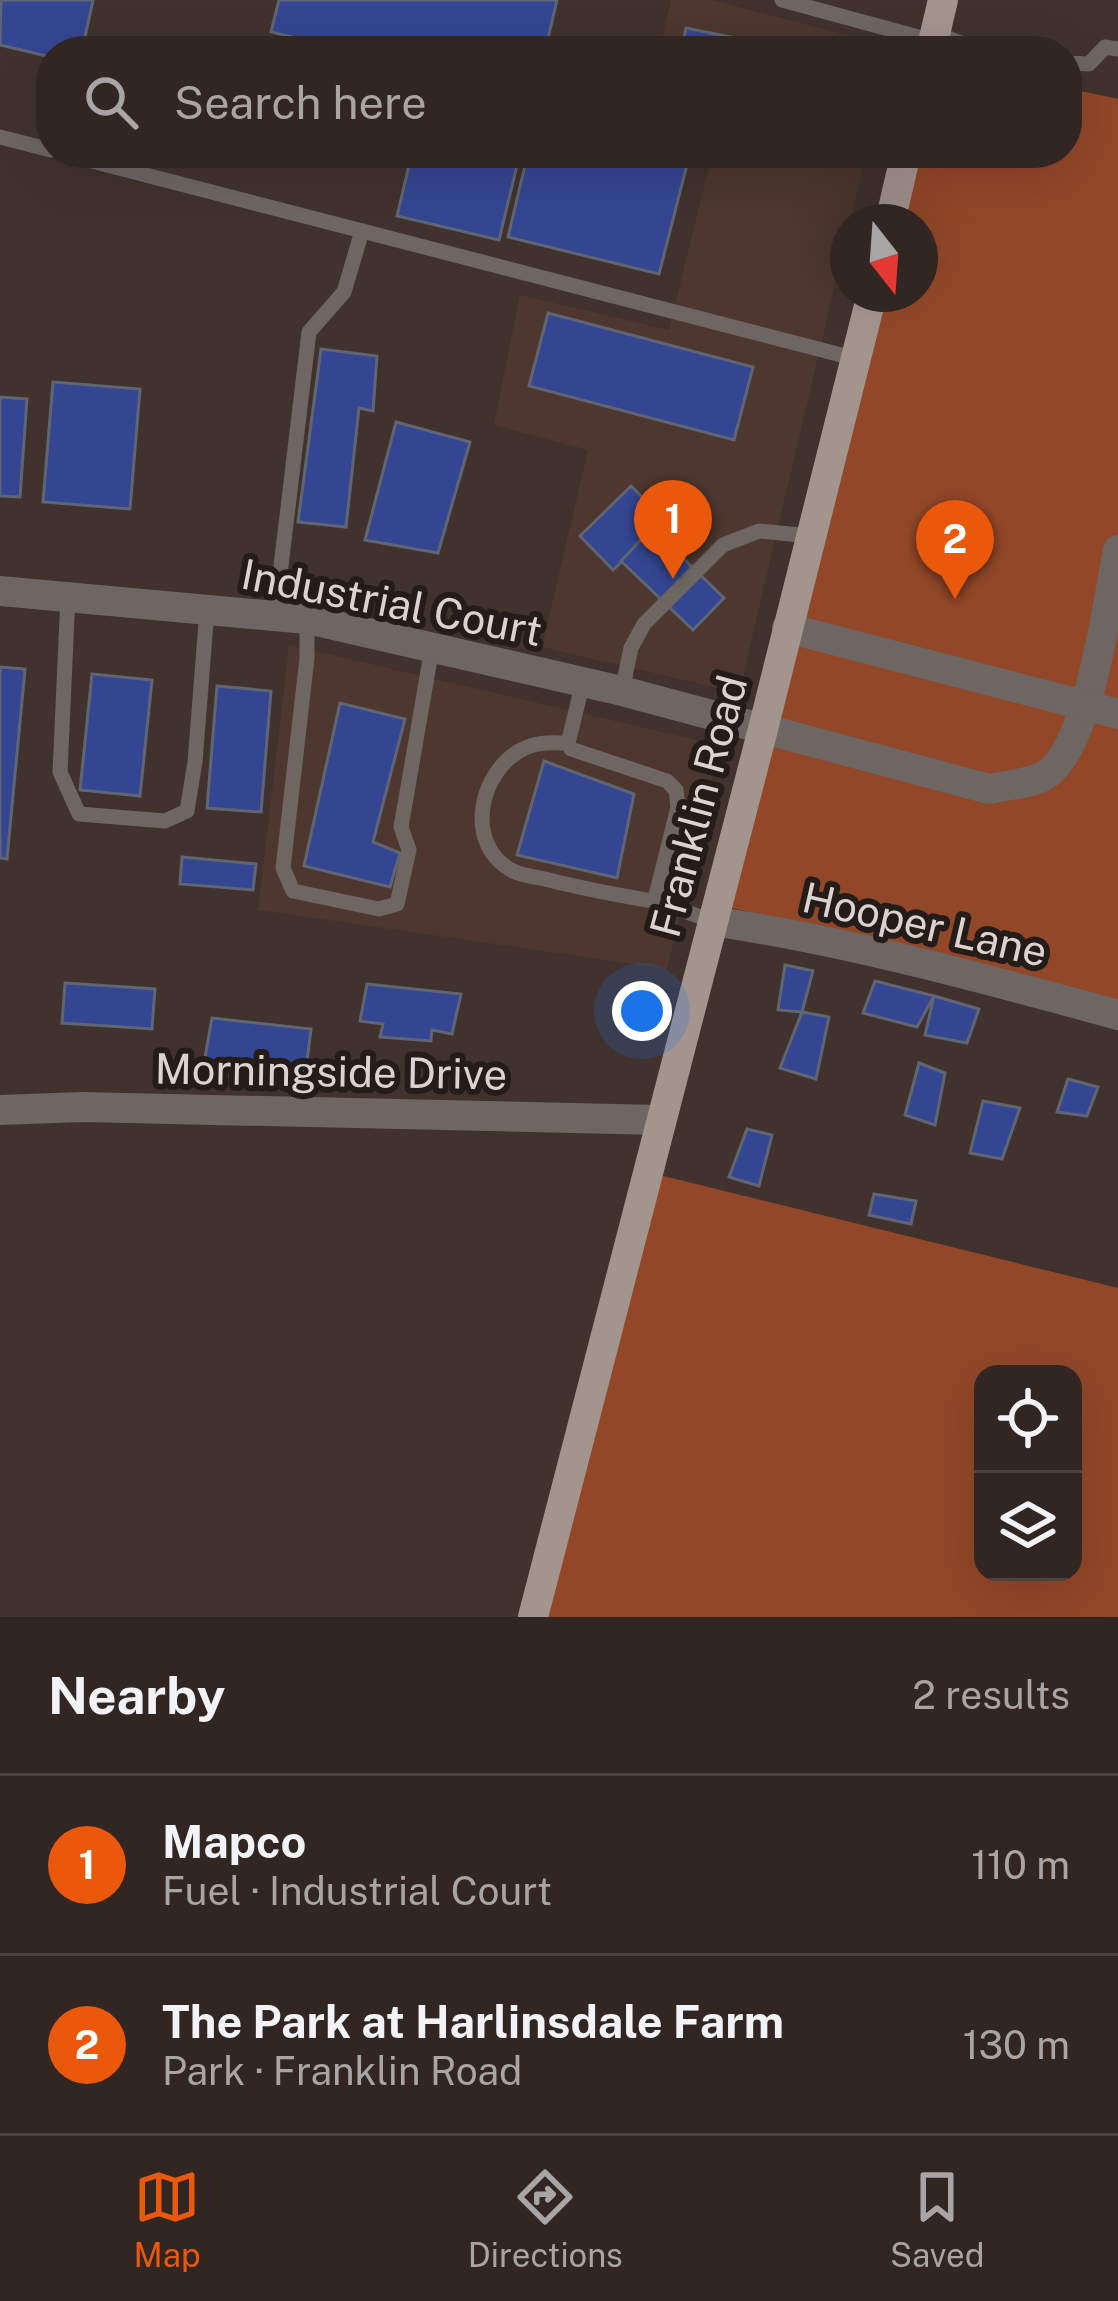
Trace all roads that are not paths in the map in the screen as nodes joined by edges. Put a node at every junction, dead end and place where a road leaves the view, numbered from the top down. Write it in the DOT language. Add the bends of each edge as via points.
graph roads {
  1 [pos="782,0"];
  2 [pos="943,0"];
  3 [pos="911,36"];
  4 [pos="934,36"];
  5 [pos="1118,50"];
  6 [pos="1082,64"];
  7 [pos="0,137"];
  8 [pos="36,146"];
  9 [pos="119,168"];
  10 [pos="903,168"];
  11 [pos="894,204"];
  12 [pos="362,231"];
  13 [pos="868,312"];
  14 [pos="857,359"];
  15 [pos="811,536"];
  16 [pos="1118,550"];
  17 [pos="0,591"];
  18 [pos="68,596"];
  19 [pos="207,610"];
  20 [pos="275,616"];
  21 [pos="307,619"];
  22 [pos="787,628"];
  23 [pos="432,648"];
  24 [pos="583,682"];
  25 [pos="622,691"];
  26 [pos="1086,706"];
  27 [pos="1118,714"];
  28 [pos="763,730"];
  29 [pos="568,743"];
  30 [pos="658,902"];
  31 [pos="712,921"];
  32 [pos="1118,1016"];
  33 [pos="0,1110"];
  34 [pos="661,1120"];
  35 [pos="532,1617"];
  1 -- 3 [label="lane"];
  2 -- 4 [label="main road"];
  5 -- 6 [label="lane" via="1105,47"];
  7 -- 8 [label="lane"];
  9 -- 12 [label="lane"];
  10 -- 11 [label="main road"];
  12 -- 14 [label="lane"];
  12 -- 20 [label="lane" via="344,292 309,332"];
  13 -- 14 [label="main road, Franklin Road"];
  14 -- 15 [label="main road, Franklin Road"];
  15 -- 22 [label="main road, Franklin Road"];
  15 -- 25 [label="lane" via="759,531 723,545 644,624"];
  16 -- 26 [label="street, Industrial Court"];
  17 -- 18 [label="street, Industrial Court"];
  18 -- 19 [label="street, Industrial Court"];
  18 -- 19 [label="lane" via="60,772 79,814 165,821 187,811"];
  19 -- 20 [label="street, Industrial Court"];
  20 -- 21 [label="street, Industrial Court"];
  21 -- 23 [label="street, Industrial Court"];
  21 -- 23 [label="lane" via="283,868 293,891 379,909 397,904 409,850 401,827"];
  22 -- 26 [label="street"];
  22 -- 28 [label="main road, Franklin Road"];
  23 -- 24 [label="street, Industrial Court"];
  24 -- 25 [label="street, Industrial Court"];
  24 -- 29 [label="lane"];
  25 -- 28 [label="street, Industrial Court"];
  26 -- 27 [label="street"];
  26 -- 28 [label="street, Industrial Court" via="1065,755 1045,776 989,789"];
  28 -- 31 [label="main road, Franklin Road"];
  29 -- 30 [label="lane" via="676,790"];
  29 -- 30 [label="lane" via="540,743 502,763 485,797 484,838 512,871"];
  30 -- 31 [label="lane"];
  31 -- 32 [label="street, Hooper Lane"];
  31 -- 34 [label="main road, Franklin Road"];
  33 -- 34 [label="street, Morningside Drive"];
  34 -- 35 [label="main road, Franklin Road"];
}
